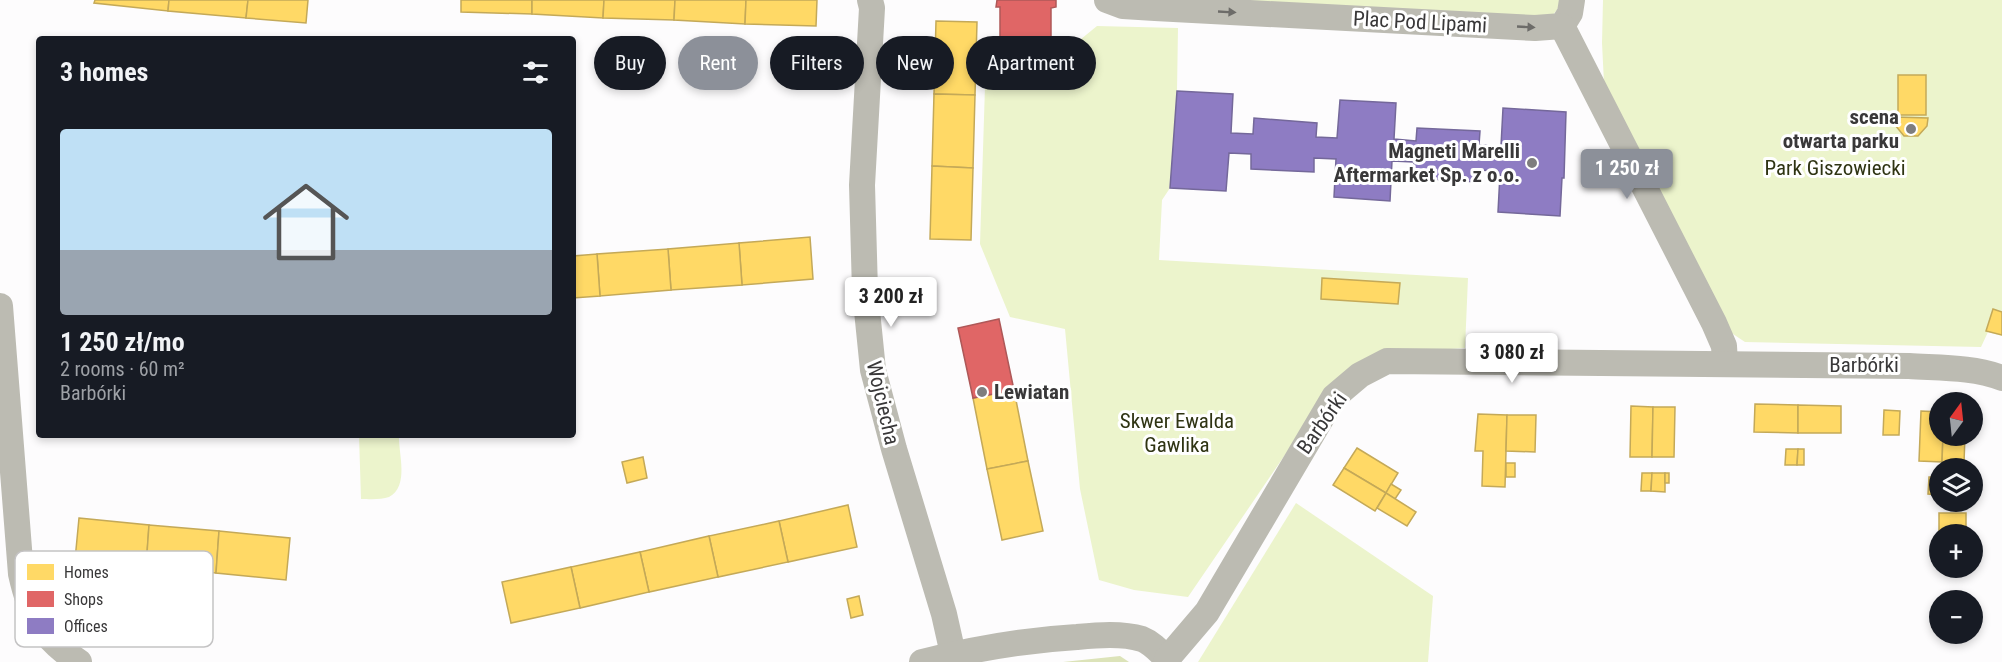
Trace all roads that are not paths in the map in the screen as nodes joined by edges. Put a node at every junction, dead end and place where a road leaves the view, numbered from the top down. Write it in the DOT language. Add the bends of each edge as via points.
graph roads {
  1 [pos="870,0"];
  2 [pos="1107,0"];
  3 [pos="1572,0"];
  4 [pos="1562,26"];
  5 [pos="0,306"];
  6 [pos="1725,364"];
  7 [pos="2002,378"];
  8 [pos="19,551"];
  9 [pos="58,647"];
  10 [pos="953,654"];
  11 [pos="1167,661"];
  12 [pos="79,662"];
  13 [pos="922,662"];
  1 -- 10 [label="street, Wojciecha" via="862,185 865,291 873,370"];
  2 -- 4 [label="street, Plac Pod Lipami, one-way" via="1123,6 1155,8 1535,28"];
  3 -- 4 [label="street"];
  4 -- 6 [label="street" via="1714,323 1724,346"];
  5 -- 8 [label="street"];
  6 -- 7 [label="street, Barbórki" via="1909,366 1958,369"];
  6 -- 11 [label="street, Barbórki" via="1387,361 1360,375 1334,397 1207,612"];
  9 -- 12 [label="street"];
  10 -- 11 [label="street" via="1031,641 1116,635 1151,643"];
  10 -- 13 [label="street"];
}
